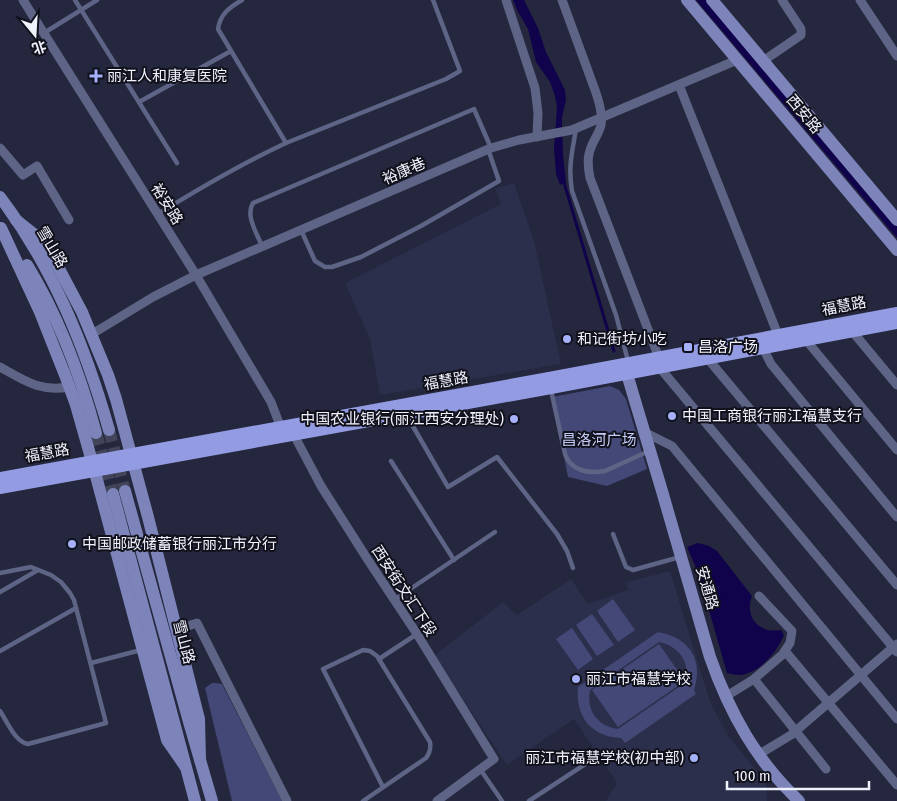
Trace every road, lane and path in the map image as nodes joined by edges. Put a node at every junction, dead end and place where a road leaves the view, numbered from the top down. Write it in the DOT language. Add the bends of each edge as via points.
graph roads {
  1 [pos="23,0"];
  2 [pos="75,0"];
  3 [pos="97,0"];
  4 [pos="242,0"];
  5 [pos="433,0"];
  6 [pos="506,0"];
  7 [pos="562,0"];
  8 [pos="687,0"];
  9 [pos="712,0"];
  10 [pos="782,0"];
  11 [pos="860,0"];
  12 [pos="81,10"];
  13 [pos="44,33"];
  14 [pos="231,51"];
  15 [pos="897,56"];
  16 [pos="737,60"];
  17 [pos="763,61"];
  18 [pos="679,85"];
  19 [pos="139,102"];
  20 [pos="602,117"];
  21 [pos="574,129"];
  22 [pos="541,136"];
  23 [pos="286,143"];
  24 [pos="0,148"];
  25 [pos="490,148"];
  26 [pos="177,163"];
  27 [pos="0,197"];
  28 [pos="158,215"];
  29 [pos="16,220"];
  30 [pos="70,220"];
  31 [pos="897,220"];
  32 [pos="1,227"];
  33 [pos="301,230"];
  34 [pos="262,246"];
  35 [pos="897,250"];
  36 [pos="196,275"];
  37 [pos="897,313"];
  38 [pos="897,323"];
  39 [pos="852,331"];
  40 [pos="92,334"];
  41 [pos="778,335"];
  42 [pos="806,340"];
  43 [pos="763,348"];
  44 [pos="708,359"];
  45 [pos="660,363"];
  46 [pos="0,367"];
  47 [pos="627,367"];
  48 [pos="897,385"];
  49 [pos="69,386"];
  50 [pos="551,388"];
  51 [pos="406,415"];
  52 [pos="281,428"];
  53 [pos="644,432"];
  54 [pos="294,435"];
  55 [pos="650,450"];
  56 [pos="897,450"];
  57 [pos="132,459"];
  58 [pos="391,461"];
  59 [pos="94,466"];
  60 [pos="0,478"];
  61 [pos="0,488"];
  62 [pos="897,517"];
  63 [pos="495,532"];
  64 [pos="613,534"];
  65 [pos="681,557"];
  66 [pos="454,560"];
  67 [pos="573,568"];
  68 [pos="38,570"];
  69 [pos="0,573"];
  70 [pos="897,584"];
  71 [pos="0,592"];
  72 [pos="759,596"];
  73 [pos="394,600"];
  74 [pos="76,608"];
  75 [pos="176,630"];
  76 [pos="417,634"];
  77 [pos="896,648"];
  78 [pos="142,650"];
  79 [pos="0,651"];
  80 [pos="785,651"];
  81 [pos="379,659"];
  82 [pos="90,664"];
  83 [pos="861,675"];
  84 [pos="754,679"];
  85 [pos="725,697"];
  86 [pos="828,703"];
  87 [pos="0,711"];
  88 [pos="897,719"];
  89 [pos="796,731"];
  90 [pos="758,755"];
  91 [pos="593,758"];
  92 [pos="200,760"];
  93 [pos="185,766"];
  94 [pos="826,768"];
  95 [pos="480,769"];
  96 [pos="897,786"];
  97 [pos="384,787"];
  98 [pos="193,800"];
  99 [pos="798,800"];
  100 [pos="212,801"];
  101 [pos="288,801"];
  102 [pos="362,801"];
  103 [pos="437,801"];
  104 [pos="502,801"];
  105 [pos="529,801"];
  1 -- 13 [label="street, 裕安路"];
  2 -- 12 [label="lane"];
  3 -- 12 [label="lane"];
  4 -- 14 [label="lane" via="223,14 219,24 218,29"];
  5 -- 23 [label="lane" via="460,70 446,80"];
  6 -- 22 [label="street" via="535,88"];
  7 -- 20 [label="street"];
  8 -- 16 [label="main road, 西安路"];
  9 -- 17 [label="main road, 西安路"];
  10 -- 17 [label="street" via="801,29 800,35"];
  11 -- 15 [label="street"];
  12 -- 13 [label="lane"];
  12 -- 19 [label="lane"];
  13 -- 28 [label="street, 裕安路"];
  14 -- 19 [label="lane"];
  14 -- 23 [label="lane"];
  16 -- 18 [label="street, 裕康巷"];
  16 -- 35 [label="main road, 西安路"];
  17 -- 31 [label="main road, 西安路"];
  18 -- 20 [label="street, 裕康巷"];
  18 -- 41 [label="street"];
  19 -- 26 [label="lane"];
  20 -- 21 [label="street, 裕康巷"];
  20 -- 45 [label="street" via="589,153 589,172"];
  21 -- 22 [label="street, 裕康巷"];
  21 -- 47 [label="lane" via="570,162 572,191 616,315"];
  22 -- 25 [label="street, 裕康巷"];
  23 -- 28 [label="lane" via="228,171"];
  24 -- 30 [label="street" via="23,175 37,166"];
  25 -- 33 [label="street, 裕康巷"];
  25 -- 33 [label="lane" via="499,180 361,257 332,267 321,266 315,261"];
  25 -- 34 [label="lane" via="474,109 253,203 250,216"];
  27 -- 29 [label="main road, 雪山路"];
  28 -- 36 [label="street, 裕安路"];
  29 -- 32 [label="main road, 雪山路" via="48,271 87,361 102,431 50,308 33,275"];
  29 -- 40 [label="main road" via="36,236 50,254"];
  32 -- 49 [label="main road"];
  33 -- 34 [label="street, 裕康巷"];
  34 -- 36 [label="street, 裕康巷"];
  36 -- 40 [label="street, 裕康巷"];
  36 -- 52 [label="street, 裕安路" via="271,402"];
  37 -- 41 [label="main road, 福慧路"];
  38 -- 39 [label="main road, 福慧路"];
  39 -- 42 [label="main road, 福慧路"];
  39 -- 48 [label="street"];
  40 -- 57 [label="main road" via="116,399"];
  41 -- 45 [label="main road, 福慧路"];
  42 -- 43 [label="main road, 福慧路"];
  42 -- 56 [label="street"];
  43 -- 44 [label="main road, 福慧路"];
  43 -- 62 [label="street" via="770,364"];
  44 -- 45 [label="main road, 福慧路"];
  44 -- 70 [label="street"];
  45 -- 47 [label="main road, 福慧路"];
  45 -- 77 [label="street"];
  46 -- 49 [label="street" via="34,385 49,388"];
  47 -- 50 [label="main road, 福慧路"];
  47 -- 52 [label="main road, 福慧路"];
  47 -- 53 [label="main road, 安通路"];
  49 -- 59 [label="main road"];
  50 -- 51 [label="main road, 福慧路"];
  50 -- 55 [label="lane" via="565,454 571,465 584,471 606,471"];
  51 -- 54 [label="main road, 福慧路"];
  51 -- 67 [label="lane" via="448,487 497,457 557,534"];
  52 -- 57 [label="main road, 福慧路"];
  53 -- 55 [label="main road, 安通路"];
  53 -- 83 [label="street" via="672,446"];
  54 -- 57 [label="main road, 福慧路"];
  54 -- 73 [label="street, 西安街文汇下段" via="321,486"];
  55 -- 65 [label="main road, 安通路"];
  57 -- 59 [label="main road, 福慧路"];
  57 -- 75 [label="main road"];
  58 -- 66 [label="lane"];
  59 -- 60 [label="main road, 福慧路"];
  59 -- 61 [label="main road, 福慧路"];
  59 -- 78 [label="main road"];
  63 -- 66 [label="lane"];
  64 -- 65 [label="lane" via="626,567 633,570"];
  65 -- 85 [label="main road, 安通路"];
  66 -- 73 [label="lane"];
  68 -- 69 [label="lane" via="31,567"];
  68 -- 71 [label="lane"];
  68 -- 74 [label="lane" via="65,586"];
  72 -- 80 [label="street" via="792,631"];
  73 -- 76 [label="street, 西安街文汇下段"];
  74 -- 79 [label="lane"];
  74 -- 82 [label="lane"];
  75 -- 92 [label="main road" via="198,720"];
  75 -- 101 [label="street" via="197,623"];
  76 -- 81 [label="lane"];
  76 -- 95 [label="street, 西安街文汇下段" via="494,759"];
  77 -- 83 [label="street"];
  78 -- 82 [label="lane"];
  78 -- 93 [label="main road" via="167,740"];
  80 -- 84 [label="street"];
  80 -- 86 [label="street"];
  81 -- 97 [label="lane" via="430,742 426,758"];
  81 -- 97 [label="lane" via="374,653 363,650 323,669"];
  82 -- 87 [label="lane" via="106,723 28,744 18,740"];
  83 -- 86 [label="street"];
  83 -- 88 [label="street"];
  84 -- 85 [label="street"];
  84 -- 89 [label="street"];
  85 -- 90 [label="main road, 安通路"];
  86 -- 89 [label="street"];
  86 -- 96 [label="street"];
  89 -- 90 [label="street"];
  89 -- 94 [label="street"];
  90 -- 99 [label="main road, 安通路"];
  91 -- 105 [label="lane"];
  92 -- 93 [label="main road, 雪山路" via="119,492"];
  92 -- 100 [label="main road, 雪山路"];
  93 -- 98 [label="main road, 雪山路"];
  95 -- 103 [label="street"];
  95 -- 104 [label="lane"];
  97 -- 102 [label="lane"];
}
